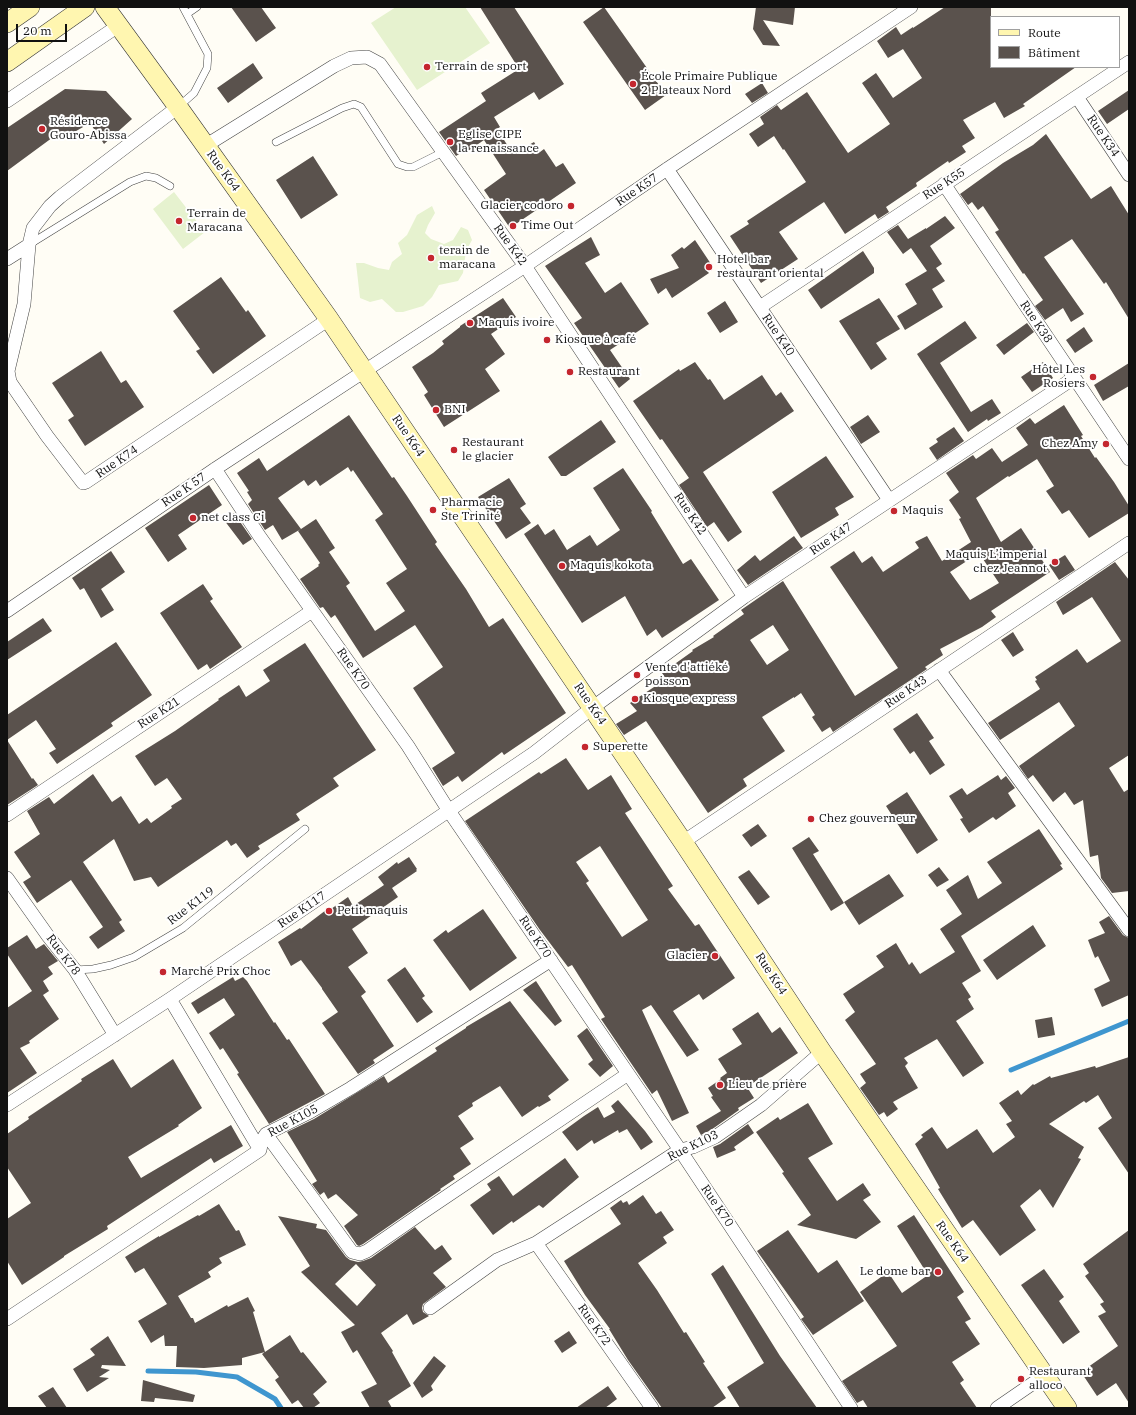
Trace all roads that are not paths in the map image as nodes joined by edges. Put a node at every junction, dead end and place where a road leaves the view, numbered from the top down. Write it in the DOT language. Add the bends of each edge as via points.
graph roads {
  1 [pos="30,7"];
  2 [pos="85,7"];
  3 [pos="105,7"];
  4 [pos="183,7"];
  5 [pos="197,7"];
  6 [pos="911,7"];
  7 [pos="188,14"];
  8 [pos="7,23"];
  9 [pos="118,26"];
  10 [pos="7,62"];
  11 [pos="1129,62"];
  12 [pos="1077,97"];
  13 [pos="7,101"];
  14 [pos="178,107"];
  15 [pos="276,142"];
  16 [pos="206,146"];
  17 [pos="443,152"];
  18 [pos="667,169"];
  19 [pos="1129,175"];
  20 [pos="944,184"];
  21 [pos="170,186"];
  22 [pos="29,245"];
  23 [pos="7,259"];
  24 [pos="525,266"];
  25 [pos="760,307"];
  26 [pos="329,319"];
  27 [pos="364,372"];
  28 [pos="1074,378"];
  29 [pos="1129,459"];
  30 [pos="214,469"];
  31 [pos="889,500"];
  32 [pos="1129,543"];
  33 [pos="744,597"];
  34 [pos="7,611"];
  35 [pos="312,611"];
  36 [pos="939,670"];
  37 [pos="592,708"];
  38 [pos="449,811"];
  39 [pos="7,815"];
  40 [pos="305,829"];
  41 [pos="683,842"];
  42 [pos="7,878"];
  43 [pos="1129,930"];
  44 [pos="551,960"];
  45 [pos="74,970"];
  46 [pos="170,998"];
  47 [pos="115,1035"];
  48 [pos="822,1052"];
  49 [pos="628,1074"];
  50 [pos="7,1105"];
  51 [pos="266,1134"];
  52 [pos="260,1150"];
  53 [pos="680,1150"];
  54 [pos="536,1243"];
  55 [pos="430,1308"];
  56 [pos="7,1319"];
  57 [pos="1045,1375"];
  58 [pos="652,1408"];
  59 [pos="852,1408"];
  60 [pos="997,1408"];
  61 [pos="1067,1408"];
  1 -- 8 [label="street"];
  2 -- 10 [label="street"];
  3 -- 9 [label="street, Rue K64"];
  4 -- 7 [label="lane"];
  5 -- 7 [label="lane"];
  6 -- 18 [label="street, Rue K57"];
  7 -- 14 [label="lane" via="208,54 207,68 194,93"];
  9 -- 13 [label="street"];
  9 -- 14 [label="street, Rue K64"];
  11 -- 12 [label="street, Rue K55"];
  12 -- 19 [label="street, Rue K34"];
  12 -- 20 [label="street, Rue K55"];
  14 -- 16 [label="street, Rue K64"];
  14 -- 22 [label="street" via="50,206 33,228"];
  15 -- 17 [label="lane" via="354,104 361,107 398,164 414,167"];
  16 -- 17 [label="street, Rue K42" via="334,66 351,58 367,57 380,64"];
  16 -- 26 [label="street, Rue K64"];
  17 -- 24 [label="street, Rue K42"];
  18 -- 24 [label="street, Rue K57"];
  18 -- 25 [label="street, Rue K40"];
  20 -- 25 [label="street, Rue K55"];
  20 -- 28 [label="street, Rue K38"];
  21 -- 22 [label="lane" via="146,176 130,182"];
  22 -- 23 [label="street"];
  22 -- 26 [label="street, Rue K74" via="24,304 8,371 9,378 43,430 83,483"];
  24 -- 27 [label="street, Rue K57"];
  24 -- 33 [label="street, Rue K42"];
  25 -- 31 [label="street, Rue K40"];
  26 -- 27 [label="street, Rue K64"];
  27 -- 30 [label="street, Rue K 57"];
  27 -- 37 [label="street, Rue K64"];
  28 -- 29 [label="street, Rue K38"];
  28 -- 31 [label="street, Rue K47"];
  30 -- 34 [label="street, Rue K 57"];
  30 -- 35 [label="street, Rue K70"];
  31 -- 33 [label="street, Rue K47"];
  32 -- 36 [label="street, Rue K43"];
  33 -- 37 [label="street, Rue K47"];
  35 -- 38 [label="street, Rue K70" via="408,746"];
  35 -- 39 [label="street, Rue K21"];
  36 -- 41 [label="street, Rue K43"];
  36 -- 43 [label="street"];
  37 -- 38 [label="street, Rue K117" via="534,754"];
  37 -- 41 [label="street, Rue K64"];
  38 -- 44 [label="street, Rue K70"];
  38 -- 46 [label="street, Rue K117"];
  40 -- 45 [label="lane, Rue K119" via="183,928 134,957 93,969"];
  41 -- 48 [label="street, Rue K64"];
  42 -- 45 [label="street, Rue K78"];
  44 -- 49 [label="street, Rue K70"];
  44 -- 51 [label="street, Rue K105" via="351,1088"];
  45 -- 47 [label="street, Rue K78"];
  46 -- 47 [label="street, Rue K117"];
  46 -- 52 [label="street"];
  47 -- 50 [label="street, Rue K117"];
  48 -- 53 [label="street, Rue K103" via="739,1121 693,1148"];
  48 -- 57 [label="street, Rue K64"];
  49 -- 51 [label="street" via="360,1254 352,1252"];
  49 -- 53 [label="street, Rue K70"];
  51 -- 52 [label="street, Rue K105"];
  52 -- 56 [label="street, Rue K105"];
  53 -- 54 [label="street, Rue K103"];
  53 -- 59 [label="street, Rue K70"];
  54 -- 55 [label="street, Rue K103" via="497,1260"];
  54 -- 58 [label="street, Rue K72"];
  57 -- 60 [label="street"];
  57 -- 61 [label="street, Rue K64"];
}
